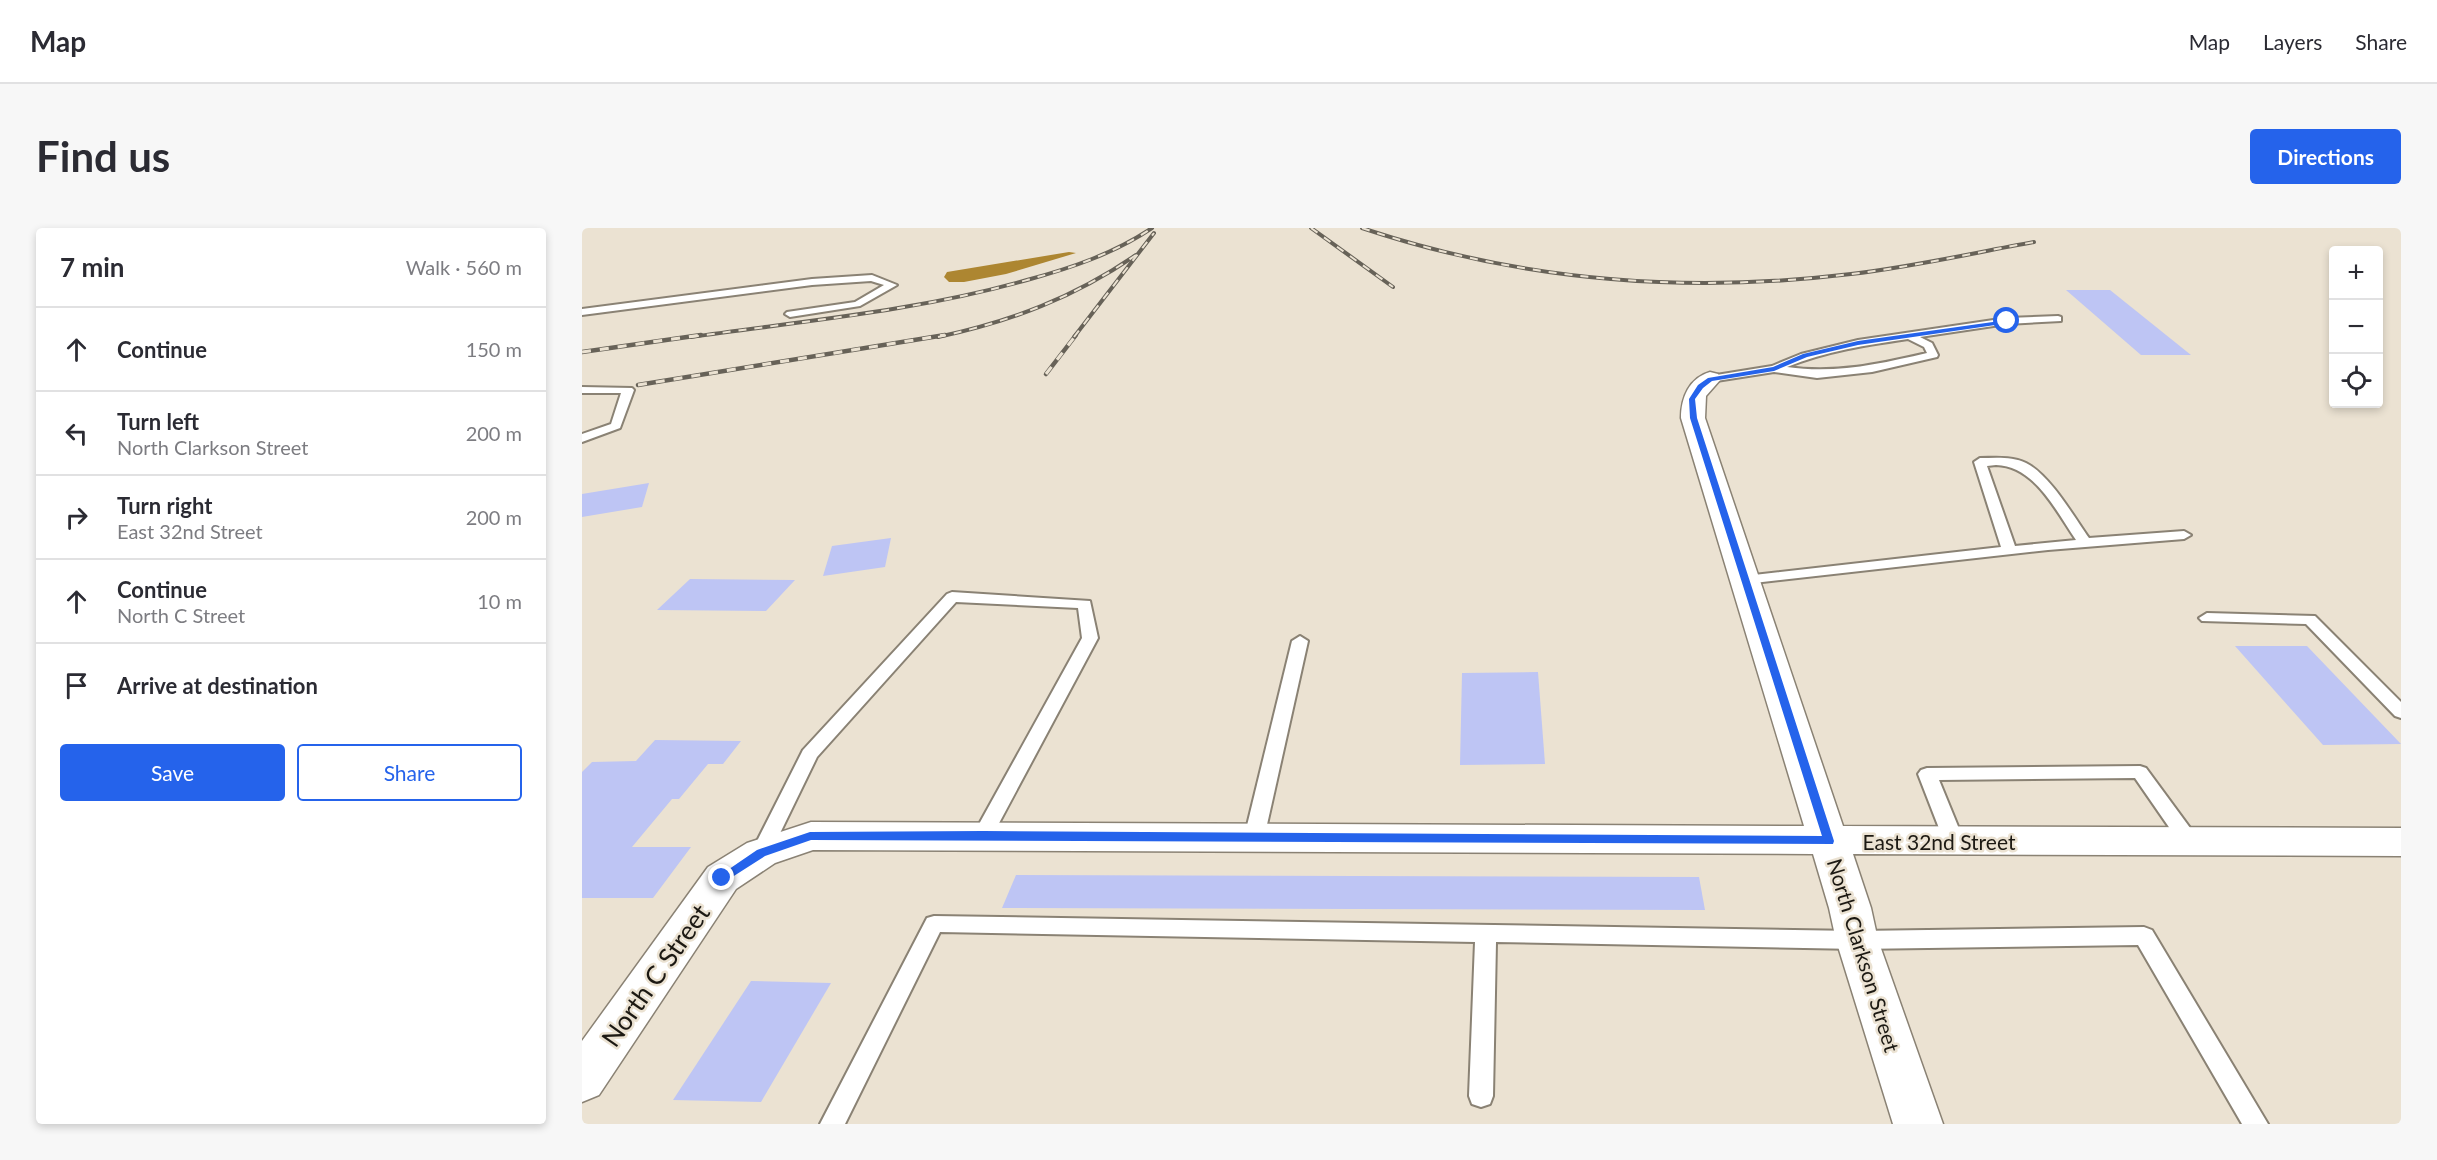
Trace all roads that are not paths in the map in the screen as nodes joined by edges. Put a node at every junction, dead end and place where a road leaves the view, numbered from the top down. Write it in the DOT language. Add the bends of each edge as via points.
graph roads {
  1 [pos="582,312"];
  2 [pos="790,314"];
  3 [pos="2058,319"];
  4 [pos="1909,335"];
  5 [pos="1774,369"];
  6 [pos="1710,379"];
  7 [pos="582,390"];
  8 [pos="582,438"];
  9 [pos="2184,535"];
  10 [pos="2085,543"];
  11 [pos="2009,550"];
  12 [pos="1745,579"];
  13 [pos="2207,618"];
  14 [pos="1300,641"];
  15 [pos="2401,712"];
  16 [pos="983,835"];
  17 [pos="1254,838"];
  18 [pos="1829,841"];
  19 [pos="2189,841"];
  20 [pos="1954,842"];
  21 [pos="2401,842"];
  22 [pos="761,853"];
  23 [pos="1486,933"];
  24 [pos="1857,940"];
  25 [pos="582,1080"];
  26 [pos="1481,1096"];
  27 [pos="832,1124"];
  28 [pos="1918,1124"];
  29 [pos="2256,1124"];
  1 -- 2 [label="lane" via="812,282 872,278 892,285 857,304"];
  3 -- 4 [label="lane" via="2007,321"];
  4 -- 5 [label="lane" via="1805,356"];
  4 -- 5 [label="lane" via="1928,345 1933,355 1872,369 1817,375"];
  5 -- 6 [label="lane"];
  6 -- 12 [label="street, North Clarkson Street" via="1692,399 1693,418"];
  7 -- 8 [label="lane" via="628,390 616,426"];
  9 -- 10 [label="lane"];
  10 -- 11 [label="lane"];
  10 -- 11 [label="lane" via="2025,467 2009,462 1980,462"];
  11 -- 12 [label="lane"];
  12 -- 18 [label="street, North Clarkson Street"];
  13 -- 15 [label="lane" via="2310,619"];
  14 -- 17 [label="lane"];
  16 -- 17 [label="street, East 32nd Street"];
  16 -- 22 [label="street, East 32nd Street" via="810,836"];
  16 -- 22 [label="lane" via="1090,638 1085,604 952,597 809,753"];
  17 -- 18 [label="street, East 32nd Street"];
  18 -- 20 [label="street, East 32nd Street"];
  18 -- 24 [label="street, North Clarkson Street"];
  19 -- 20 [label="street, East 32nd Street"];
  19 -- 20 [label="lane" via="2140,772 1926,774"];
  19 -- 21 [label="street, East 32nd Street"];
  22 -- 25 [label="street, North C Street" via="722,878"];
  23 -- 24 [label="lane"];
  23 -- 26 [label="lane"];
  23 -- 27 [label="lane" via="934,924"];
  24 -- 28 [label="street, North Clarkson Street"];
  24 -- 29 [label="lane" via="2144,936"];
}
